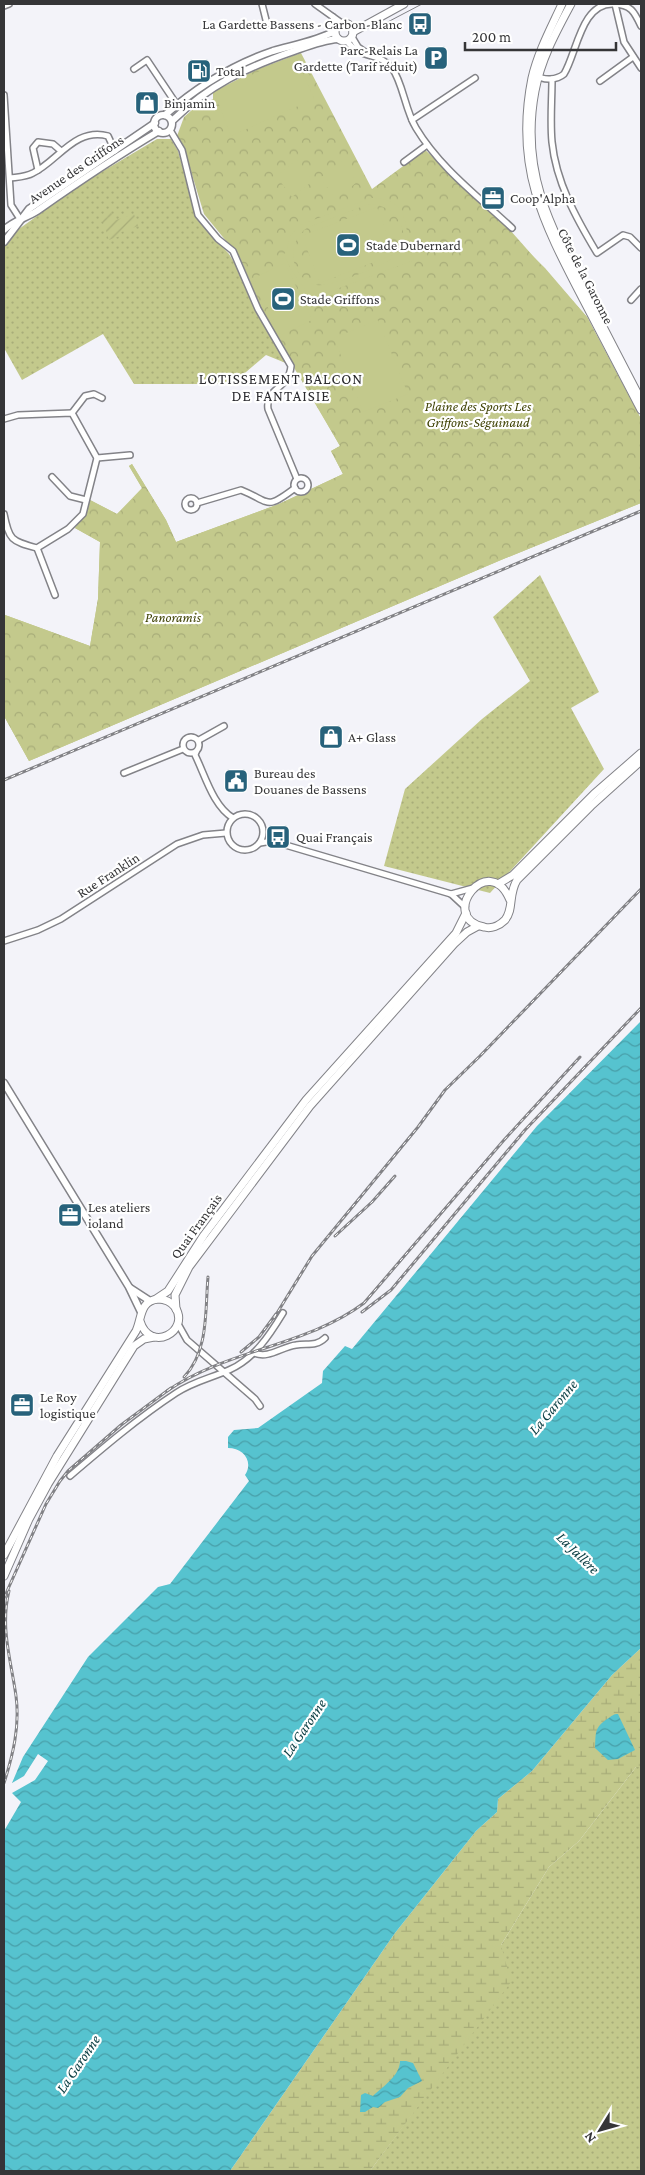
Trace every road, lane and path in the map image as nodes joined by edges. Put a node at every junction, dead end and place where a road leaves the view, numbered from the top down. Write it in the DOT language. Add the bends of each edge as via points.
graph roads {
  1 [pos="262,4"];
  2 [pos="315,4"];
  3 [pos="404,4"];
  4 [pos="562,4"];
  5 [pos="571,4"];
  6 [pos="615,4"];
  7 [pos="267,24"];
  8 [pos="641,26"];
  9 [pos="345,31"];
  10 [pos="338,39"];
  11 [pos="633,57"];
  12 [pos="538,68"];
  13 [pos="641,68"];
  14 [pos="134,69"];
  15 [pos="475,78"];
  16 [pos="538,78"];
  17 [pos="550,79"];
  18 [pos="600,81"];
  19 [pos="4,95"];
  20 [pos="177,105"];
  21 [pos="165,115"];
  22 [pos="412,120"];
  23 [pos="172,121"];
  24 [pos="155,123"];
  25 [pos="170,130"];
  26 [pos="159,131"];
  27 [pos="135,141"];
  28 [pos="427,145"];
  29 [pos="61,151"];
  30 [pos="115,151"];
  31 [pos="404,162"];
  32 [pos="38,170"];
  33 [pos="10,178"];
  34 [pos="20,219"];
  35 [pos="512,228"];
  36 [pos="4,230"];
  37 [pos="4,242"];
  38 [pos="641,248"];
  39 [pos="641,289"];
  40 [pos="630,300"];
  41 [pos="102,398"];
  42 [pos="641,400"];
  43 [pos="641,410"];
  44 [pos="72,413"];
  45 [pos="4,420"];
  46 [pos="130,455"];
  47 [pos="96,458"];
  48 [pos="52,477"];
  49 [pos="297,479"];
  50 [pos="295,488"];
  51 [pos="86,500"];
  52 [pos="197,503"];
  53 [pos="4,514"];
  54 [pos="37,548"];
  55 [pos="55,595"];
  56 [pos="224,726"];
  57 [pos="198,740"];
  58 [pos="183,749"];
  59 [pos="196,752"];
  60 [pos="641,753"];
  61 [pos="641,761"];
  62 [pos="124,773"];
  63 [pos="233,818"];
  64 [pos="263,830"];
  65 [pos="226,833"];
  66 [pos="272,841"];
  67 [pos="260,843"];
  68 [pos="498,884"];
  69 [pos="473,887"];
  70 [pos="451,894"];
  71 [pos="510,900"];
  72 [pos="466,910"];
  73 [pos="478,926"];
  74 [pos="4,941"];
  75 [pos="4,1083"];
  76 [pos="129,1287"];
  77 [pos="153,1300"];
  78 [pos="176,1309"];
  79 [pos="141,1312"];
  80 [pos="283,1313"];
  81 [pos="140,1322"];
  82 [pos="178,1324"];
  83 [pos="154,1337"];
  84 [pos="325,1338"];
  85 [pos="254,1354"];
  86 [pos="224,1372"];
  87 [pos="260,1406"];
  88 [pos="70,1476"];
  89 [pos="4,1555"];
  90 [pos="4,1576"];
  1 -- 7 [label="street"];
  2 -- 9 [label="street" via="333,16"];
  3 -- 9 [label="main road"];
  4 -- 12 [label="main road, Côte de la Garonne" via="542,46"];
  5 -- 12 [label="main road, Côte de la Garonne"];
  6 -- 8 [label="street" via="632,8"];
  6 -- 11 [label="street" via="624,42"];
  6 -- 17 [label="street" via="604,4 597,9 575,43 564,74"];
  9 -- 10 [label="main road"];
  9 -- 20 [label="street" via="265,54 228,70"];
  9 -- 22 [label="street" via="358,53 388,64 393,70"];
  10 -- 23 [label="street" via="292,52 229,77 200,96"];
  11 -- 13 [label="street"];
  11 -- 18 [label="street"];
  12 -- 16 [label="main road, Côte de la Garonne"];
  12 -- 17 [label="street"];
  12 -- 43 [label="main road, Côte de la Garonne" via="526,124 534,193 550,236"];
  14 -- 20 [label="street" via="147,60"];
  15 -- 22 [label="street"];
  16 -- 17 [label="street"];
  16 -- 42 [label="main road, Côte de la Garonne" via="533,103 532,147 543,206"];
  17 -- 38 [label="street" via="552,141 560,182 597,253 623,234"];
  19 -- 33 [label="street"];
  20 -- 21 [label="street"];
  21 -- 23 [label="street"];
  21 -- 24 [label="street" via="158,117"];
  22 -- 28 [label="street"];
  23 -- 25 [label="street"];
  24 -- 26 [label="street"];
  24 -- 27 [label="street, Avenue des Griffons"];
  25 -- 26 [label="street"];
  25 -- 49 [label="street" via="182,150 198,215 233,251 258,309 291,366 286,382 270,394 267,401"];
  26 -- 27 [label="street, Avenue des Griffons"];
  27 -- 30 [label="street, Avenue des Griffons"];
  27 -- 34 [label="street, Avenue des Griffons" via="32,214"];
  28 -- 31 [label="street"];
  28 -- 35 [label="street" via="454,175"];
  29 -- 30 [label="street" via="82,137 102,134 108,136"];
  29 -- 32 [label="street"];
  29 -- 32 [label="street" via="53,144 38,142 33,148"];
  30 -- 34 [label="street, Avenue des Griffons" via="29,209"];
  32 -- 33 [label="street"];
  33 -- 34 [label="street" via="12,205"];
  34 -- 36 [label="street"];
  34 -- 37 [label="street"];
  39 -- 40 [label="street"];
  41 -- 44 [label="street" via="94,394 84,396"];
  44 -- 45 [label="street" via="18,415"];
  44 -- 47 [label="street"];
  46 -- 47 [label="street"];
  47 -- 51 [label="street"];
  48 -- 51 [label="street" via="70,496"];
  49 -- 50 [label="street"];
  49 -- 50 [label="street" via="304,479 307,486 303,491"];
  50 -- 52 [label="street" via="275,501 261,501 241,490"];
  51 -- 54 [label="street" via="83,514 68,529"];
  53 -- 54 [label="street" via="8,534 15,542"];
  54 -- 55 [label="street"];
  56 -- 57 [label="street"];
  57 -- 58 [label="street" via="188,736 183,742"];
  57 -- 59 [label="street" via="200,748"];
  58 -- 59 [label="street" via="190,754"];
  58 -- 62 [label="street"];
  59 -- 63 [label="street" via="219,805"];
  60 -- 68 [label="main road" via="594,794 513,875"];
  61 -- 71 [label="main road" via="606,791 521,876 512,889"];
  63 -- 64 [label="street" via="250,815 260,822"];
  63 -- 65 [label="street"];
  64 -- 66 [label="street"];
  64 -- 67 [label="street"];
  65 -- 67 [label="street" via="230,844 240,850 251,850"];
  65 -- 74 [label="street, Rue Franklin" via="203,835 177,844 61,919"];
  66 -- 67 [label="street"];
  66 -- 70 [label="street"];
  68 -- 69 [label="main road" via="485,882"];
  68 -- 71 [label="main road"];
  69 -- 70 [label="street"];
  69 -- 72 [label="main road" via="466,900"];
  70 -- 72 [label="street"];
  71 -- 73 [label="main road" via="510,912 502,923 491,928"];
  72 -- 73 [label="main road"];
  72 -- 77 [label="main road, Quai Français" via="456,933 306,1100 194,1249 168,1290"];
  73 -- 78 [label="main road, Quai Français" via="454,944 310,1106 189,1267 175,1295"];
  75 -- 76 [label="street"];
  76 -- 77 [label="street"];
  76 -- 79 [label="street"];
  77 -- 78 [label="main road" via="167,1301"];
  77 -- 79 [label="main road"];
  78 -- 82 [label="main road"];
  79 -- 81 [label="main road"];
  80 -- 85 [label="street"];
  81 -- 83 [label="main road"];
  81 -- 89 [label="main road" via="53,1463"];
  82 -- 83 [label="main road" via="171,1334"];
  82 -- 86 [label="street" via="187,1340"];
  83 -- 90 [label="main road" via="134,1346 90,1414 39,1500"];
  84 -- 85 [label="street" via="317,1344 295,1345 264,1355"];
  85 -- 86 [label="street"];
  86 -- 87 [label="street"];
  86 -- 88 [label="street" via="175,1393 125,1429"];
}
